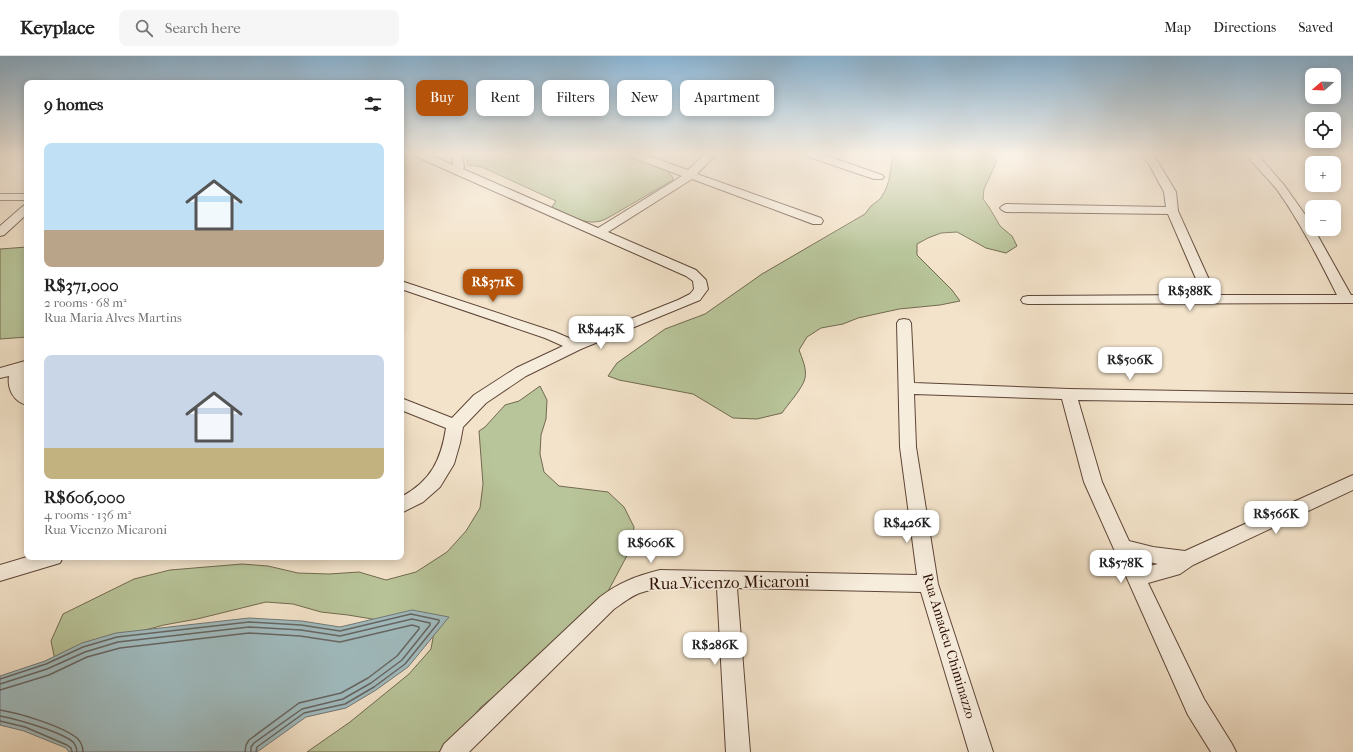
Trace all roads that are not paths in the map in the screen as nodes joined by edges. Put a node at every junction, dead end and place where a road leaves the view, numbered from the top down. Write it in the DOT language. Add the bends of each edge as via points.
graph roads {
  1 [pos="493,186"];
  2 [pos="672,186"];
  3 [pos="722,186"];
  4 [pos="1167,186"];
  5 [pos="1281,186"];
  6 [pos="24,195"];
  7 [pos="0,197"];
  8 [pos="1006,208"];
  9 [pos="24,211"];
  10 [pos="1172,211"];
  11 [pos="817,221"];
  12 [pos="0,232"];
  13 [pos="599,232"];
  14 [pos="404,286"];
  15 [pos="1211,299"];
  16 [pos="1350,299"];
  17 [pos="1028,300"];
  18 [pos="904,323"];
  19 [pos="576,346"];
  20 [pos="23,366"];
  21 [pos="0,373"];
  22 [pos="906,388"];
  23 [pos="1069,394"];
  24 [pos="24,397"];
  25 [pos="1353,399"];
  26 [pos="404,405"];
  27 [pos="455,425"];
  28 [pos="1353,482"];
  29 [pos="404,504"];
  30 [pos="1122,547"];
  31 [pos="1186,559"];
  32 [pos="43,560"];
  33 [pos="0,573"];
  34 [pos="1136,578"];
  35 [pos="726,579"];
  36 [pos="928,584"];
  37 [pos="452,752"];
  38 [pos="738,752"];
  39 [pos="982,752"];
  40 [pos="1224,752"];
  1 -- 13 [label="street"];
  2 -- 13 [label="street"];
  3 -- 11 [label="street"];
  4 -- 10 [label="street"];
  5 -- 16 [label="street"];
  6 -- 7 [label="street"];
  8 -- 10 [label="street"];
  9 -- 12 [label="street"];
  10 -- 15 [label="street"];
  13 -- 19 [label="street" via="691,273 699,280 701,288 695,297 683,303"];
  14 -- 19 [label="street"];
  15 -- 16 [label="street"];
  15 -- 17 [label="street"];
  18 -- 22 [label="street, Rua Amadeu Chiminazzo"];
  19 -- 27 [label="street" via="501,384 480,398"];
  20 -- 21 [label="street"];
  20 -- 24 [label="street" via="16,374 16,387"];
  22 -- 23 [label="street"];
  22 -- 36 [label="street, Rua Amadeu Chiminazzo" via="908,447"];
  23 -- 25 [label="street"];
  23 -- 30 [label="street" via="1093,482"];
  26 -- 27 [label="street"];
  27 -- 29 [label="street" via="452,443 434,482"];
  28 -- 31 [label="street"];
  30 -- 31 [label="street" via="1153,555"];
  30 -- 34 [label="street"];
  31 -- 34 [label="street" via="1173,568"];
  32 -- 33 [label="street"];
  34 -- 40 [label="street" via="1196,706"];
  35 -- 36 [label="street, Rua Vicenzo Micaroni"];
  35 -- 37 [label="street, Rua Vicenzo Micaroni" via="660,580 638,584 622,592 607,603"];
  35 -- 38 [label="street"];
  36 -- 39 [label="street, Rua Amadeu Chiminazzo"];
}
